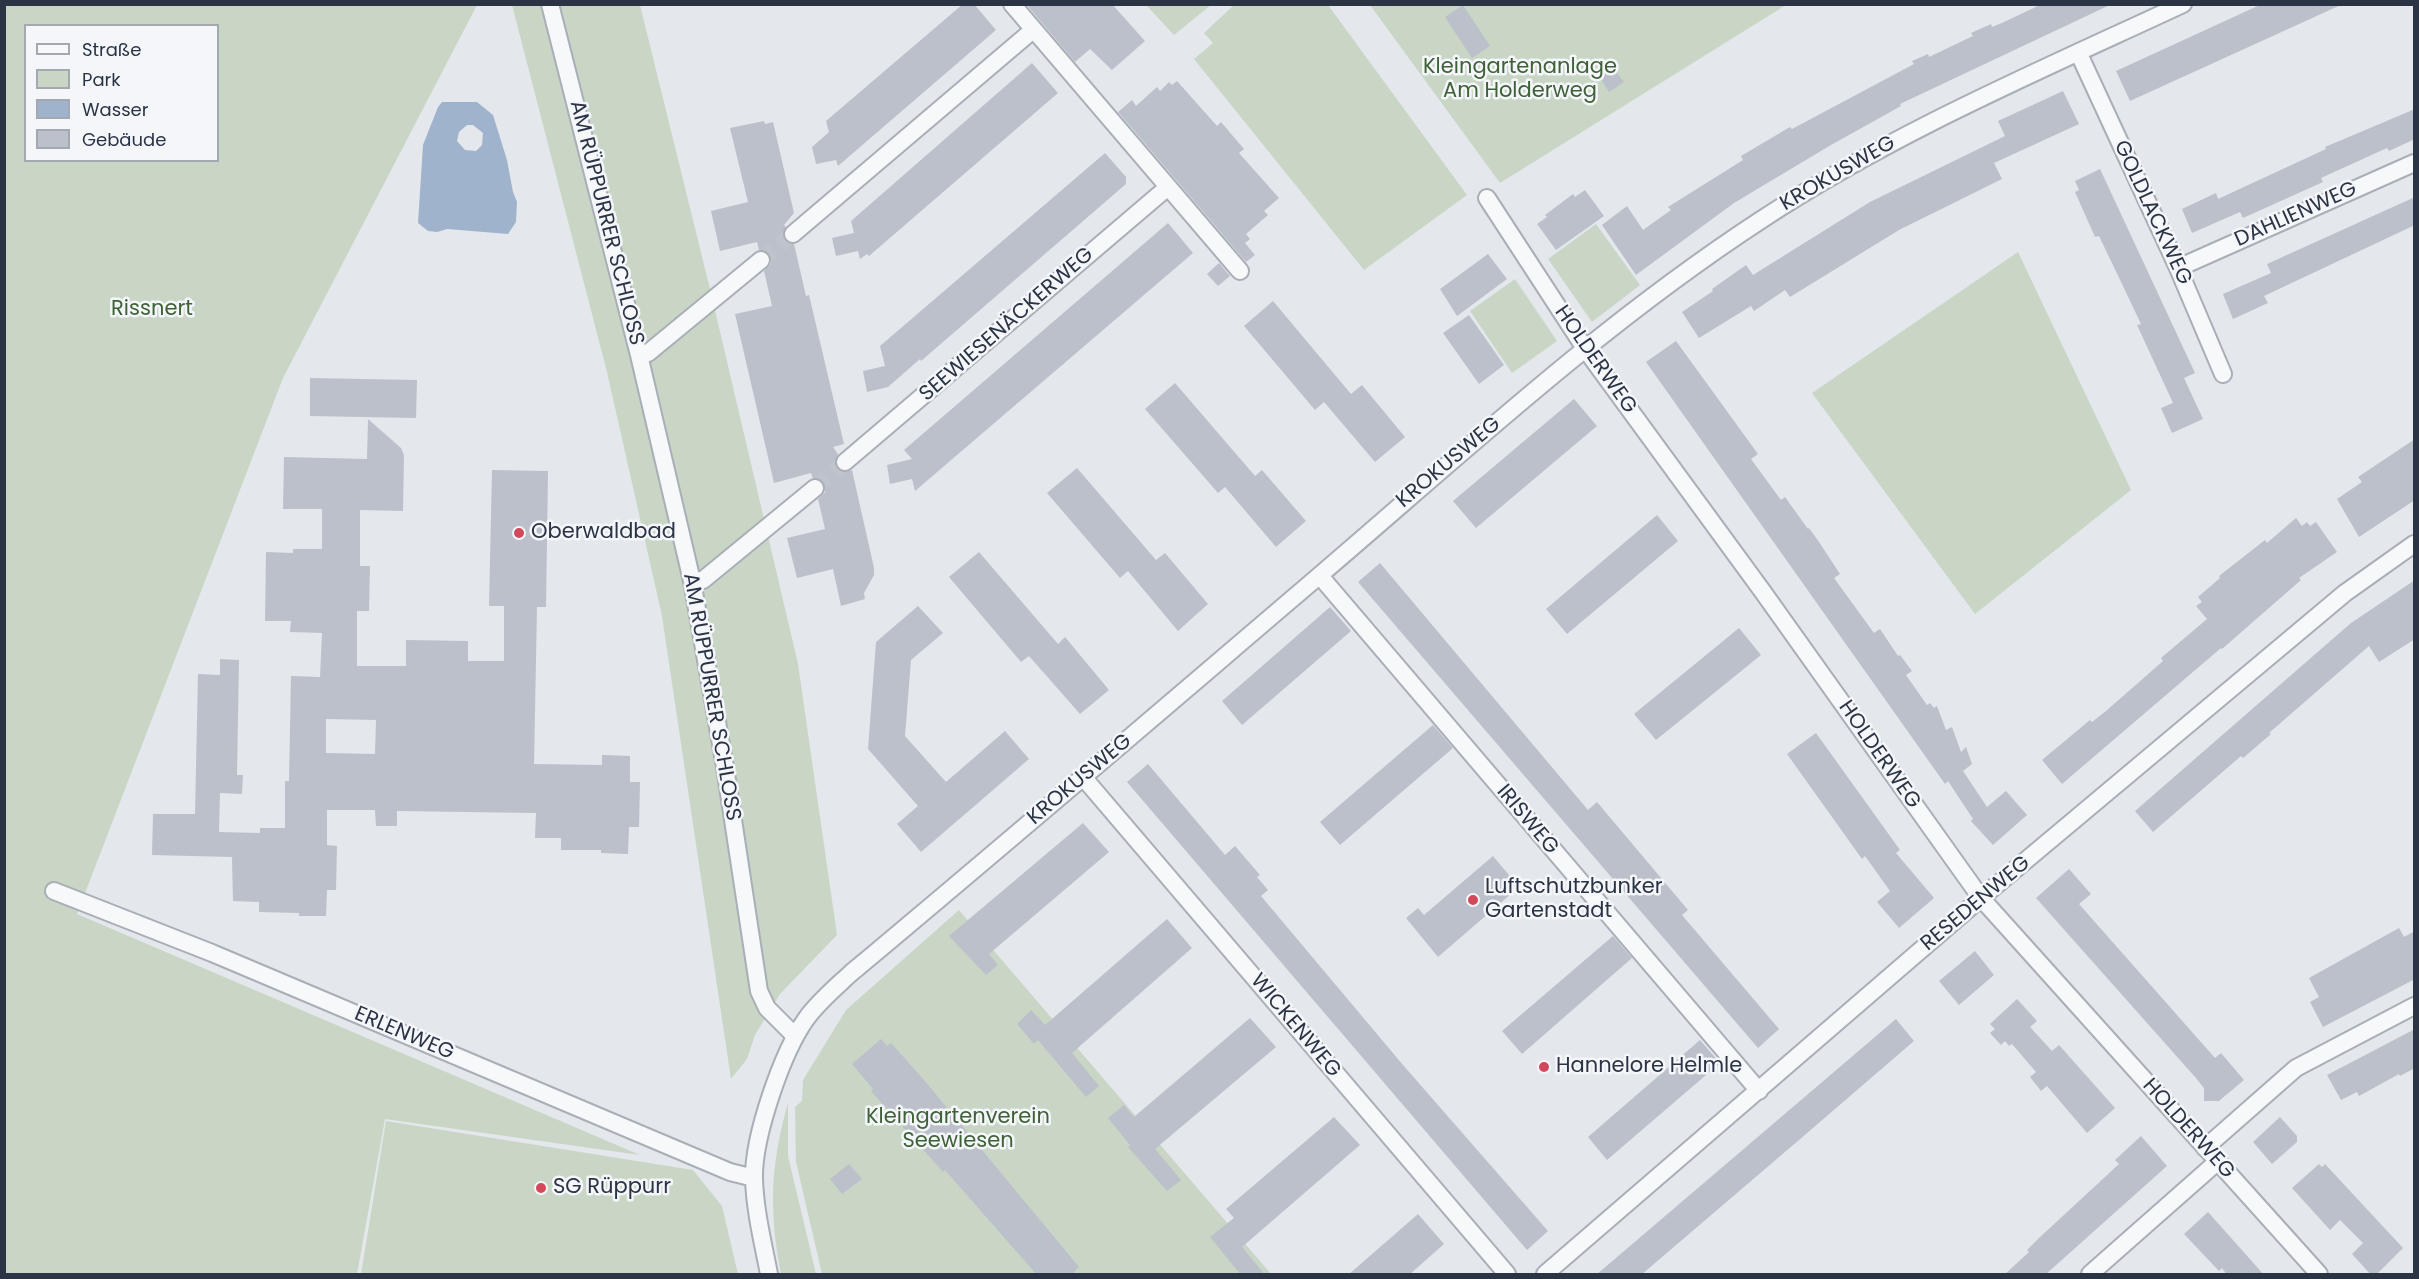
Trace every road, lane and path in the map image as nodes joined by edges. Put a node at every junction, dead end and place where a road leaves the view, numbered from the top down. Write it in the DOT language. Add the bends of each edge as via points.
graph roads {
  1 [pos="550,4"];
  2 [pos="1012,4"];
  3 [pos="2183,4"];
  4 [pos="1033,30"];
  5 [pos="2079,54"];
  6 [pos="2415,163"];
  7 [pos="1168,188"];
  8 [pos="1487,198"];
  9 [pos="793,234"];
  10 [pos="761,260"];
  11 [pos="2178,268"];
  12 [pos="1240,271"];
  13 [pos="1586,350"];
  14 [pos="639,355"];
  15 [pos="2223,374"];
  16 [pos="845,462"];
  17 [pos="815,488"];
  18 [pos="2415,544"];
  19 [pos="1320,576"];
  20 [pos="692,581"];
  21 [pos="1083,777"];
  22 [pos="54,891"];
  23 [pos="1981,898"];
  24 [pos="2415,1006"];
  25 [pos="795,1036"];
  26 [pos="1759,1091"];
  27 [pos="2205,1148"];
  28 [pos="2217,1162"];
  29 [pos="754,1178"];
  30 [pos="769,1275"];
  31 [pos="1508,1275"];
  32 [pos="1545,1275"];
  33 [pos="2090,1275"];
  34 [pos="2319,1275"];
  1 -- 14 [label="street, AM RÜPPURRER SCHLOSS"];
  2 -- 4 [label="street"];
  3 -- 5 [label="street, KROKUSWEG"];
  4 -- 7 [label="street"];
  4 -- 9 [label="street"];
  5 -- 11 [label="street, GOLDLACKWEG"];
  5 -- 13 [label="street, KROKUSWEG" via="1915,130 1801,194 1675,278"];
  6 -- 11 [label="street, DAHLIENWEG"];
  7 -- 12 [label="street"];
  7 -- 16 [label="street, SEEWIESENÄCKERWEG"];
  8 -- 13 [label="street, HOLDERWEG"];
  10 -- 14 [label="street" via="648,353"];
  11 -- 15 [label="street, GOLDLACKWEG"];
  13 -- 19 [label="street, KROKUSWEG"];
  13 -- 23 [label="street, HOLDERWEG"];
  14 -- 20 [label="street, AM RÜPPURRER SCHLOSS"];
  17 -- 20 [label="street" via="702,580"];
  18 -- 23 [label="street, RESEDENWEG" via="2345,592"];
  19 -- 21 [label="street, KROKUSWEG"];
  19 -- 26 [label="street, IRISWEG"];
  20 -- 25 [label="street, AM RÜPPURRER SCHLOSS" via="757,981 767,1008"];
  21 -- 25 [label="street, KROKUSWEG" via="825,997"];
  21 -- 31 [label="street, WICKENWEG"];
  22 -- 29 [label="street, ERLENWEG" via="222,957 730,1172"];
  23 -- 26 [label="street, RESEDENWEG"];
  23 -- 27 [label="street, HOLDERWEG"];
  24 -- 27 [label="street" via="2296,1068"];
  25 -- 29 [label="street" via="765,1115"];
  26 -- 32 [label="street, RESEDENWEG"];
  27 -- 28 [label="street, HOLDERWEG"];
  28 -- 33 [label="street"];
  28 -- 34 [label="street, HOLDERWEG"];
  29 -- 30 [label="street"];
}
